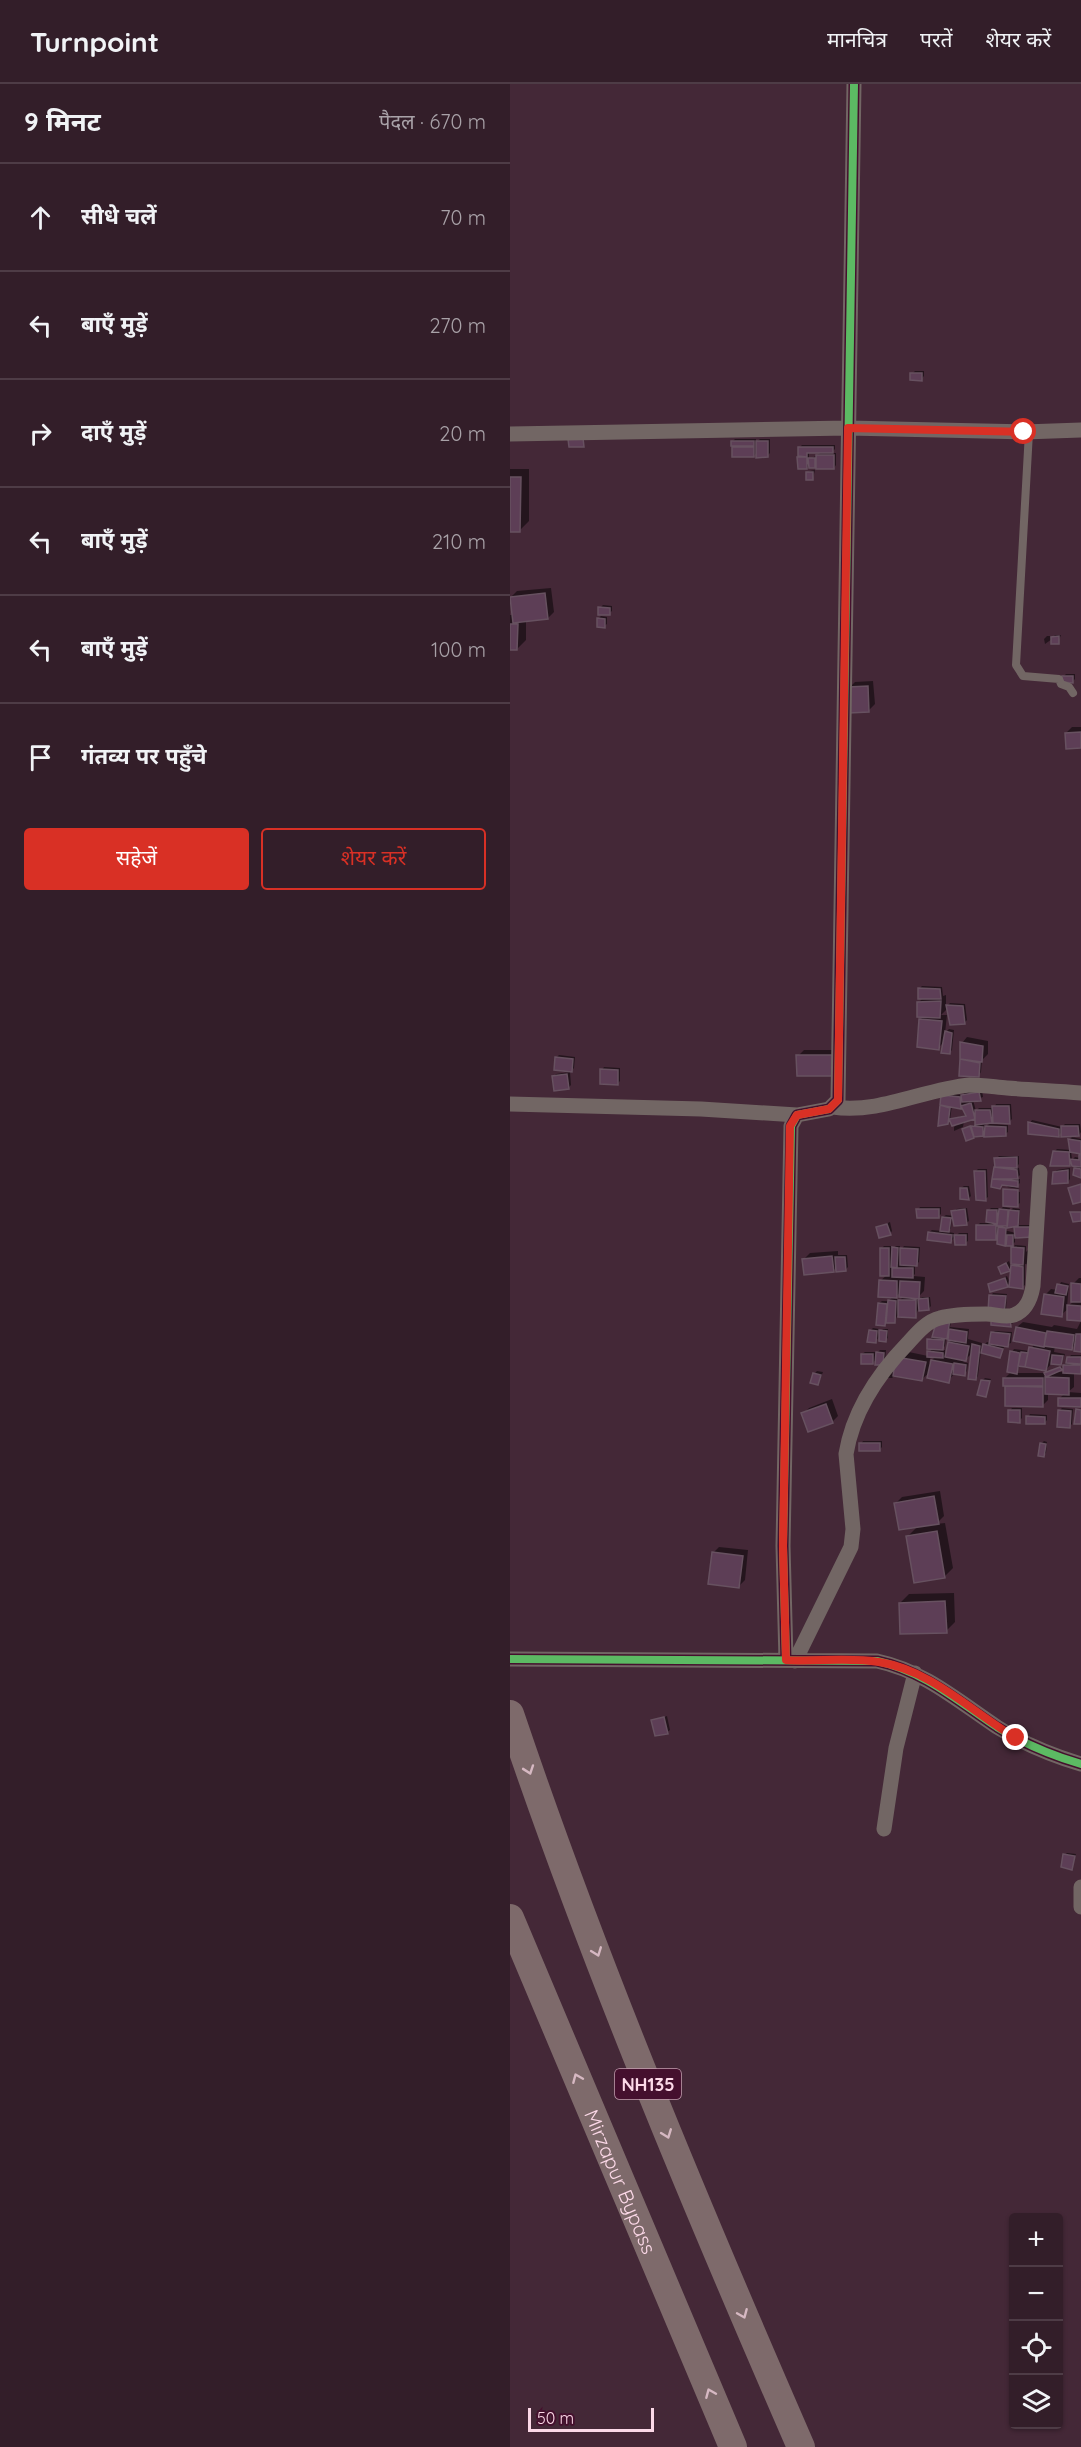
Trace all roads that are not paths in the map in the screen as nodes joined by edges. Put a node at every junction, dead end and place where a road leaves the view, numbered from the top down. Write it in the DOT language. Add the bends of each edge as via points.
graph roads {
  1 [pos="854,84"];
  2 [pos="848,428"];
  3 [pos="1081,430"];
  4 [pos="1029,432"];
  5 [pos="510,434"];
  6 [pos="1073,693"];
  7 [pos="1081,1093"];
  8 [pos="510,1104"];
  9 [pos="833,1107"];
  10 [pos="797,1115"];
  11 [pos="1040,1172"];
  12 [pos="510,1659"];
  13 [pos="790,1660"];
  14 [pos="915,1673"];
  15 [pos="510,1714"];
  16 [pos="1081,1764"];
  17 [pos="884,1829"];
  18 [pos="1081,1887"];
  19 [pos="1081,1907"];
  20 [pos="510,1918"];
  21 [pos="733,2447"];
  22 [pos="801,2447"];
  1 -- 2 [label="street"];
  2 -- 4 [label="street"];
  2 -- 5 [label="street"];
  2 -- 9 [label="street" via="838,1100"];
  3 -- 4 [label="street"];
  4 -- 6 [label="lane" via="1016,665 1023,676 1059,679"];
  7 -- 9 [label="street" via="972,1085 868,1107"];
  8 -- 10 [label="street"];
  9 -- 10 [label="street"];
  10 -- 13 [label="street" via="790,1126 783,1546"];
  11 -- 13 [label="street" via="1030,1300 1013,1316 963,1315 933,1321 887,1365 865,1399 846,1454 851,1547"];
  12 -- 13 [label="street"];
  13 -- 14 [label="street" via="877,1661"];
  14 -- 16 [label="street" via="1016,1738"];
  14 -- 17 [label="street" via="896,1748"];
  15 -- 22 [label="highway, NH135, one-way" via="545,1817 672,2146"];
  18 -- 19 [label="street"];
  21 -- 20 [label="highway, Mirzapur Bypass / NH135, one-way"];
}
